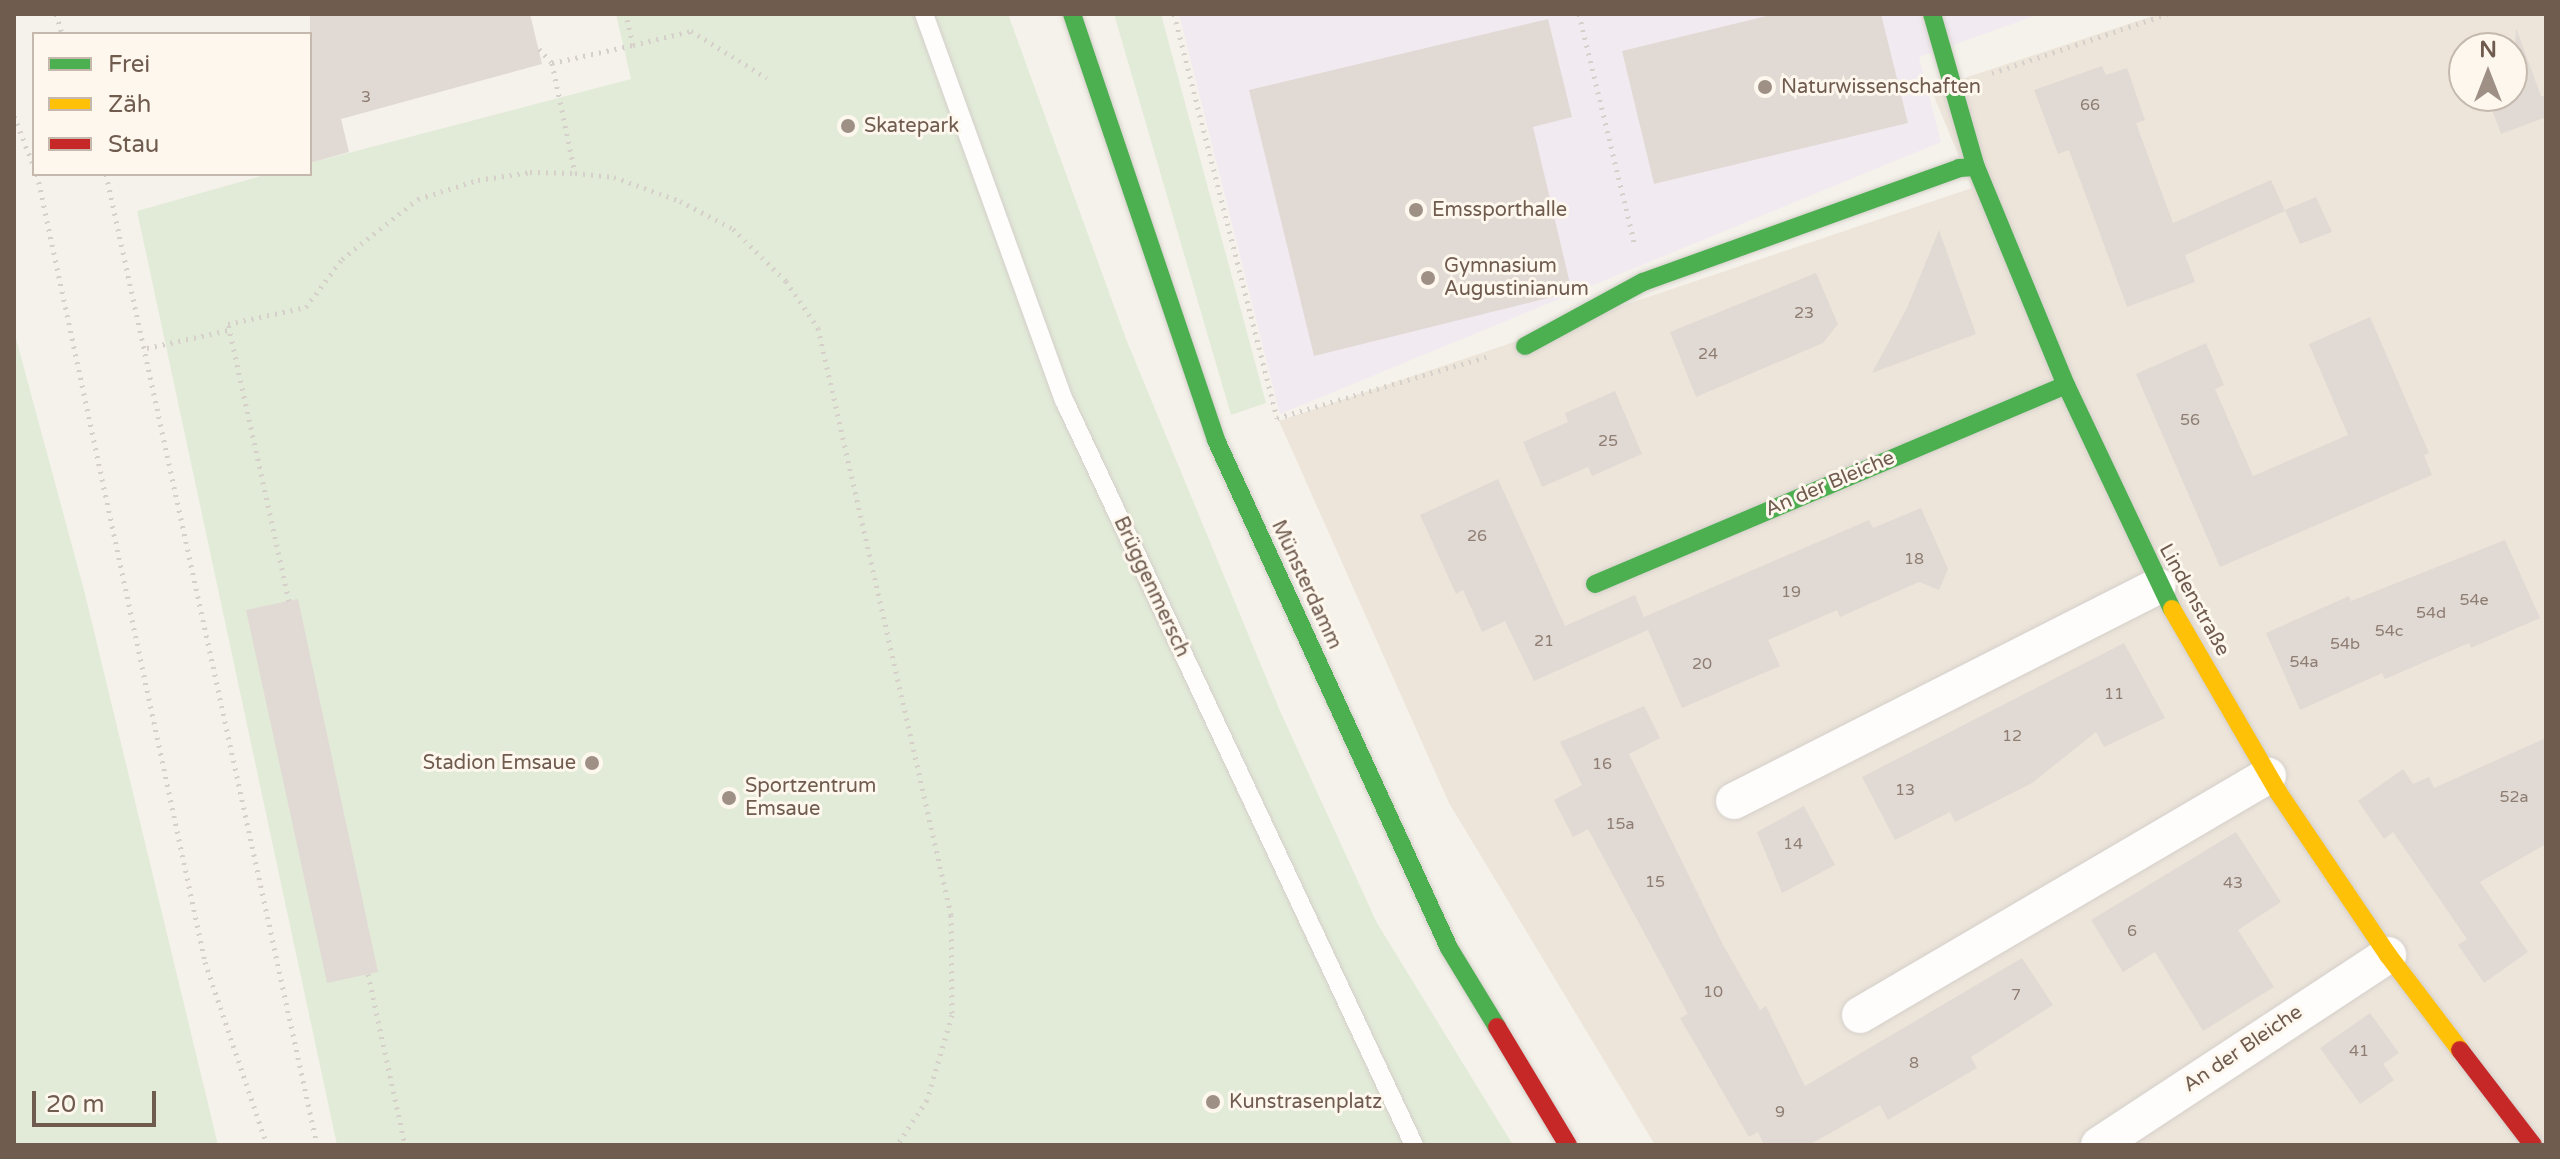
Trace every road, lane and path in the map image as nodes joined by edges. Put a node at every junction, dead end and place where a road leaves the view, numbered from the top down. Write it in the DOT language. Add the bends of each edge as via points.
graph roads {
  1 [pos="626,14"];
  2 [pos="924,14"];
  3 [pos="1072,14"];
  4 [pos="1174,14"];
  5 [pos="1579,14"];
  6 [pos="1932,14"];
  7 [pos="2167,14"];
  8 [pos="633,45"];
  9 [pos="539,49"];
  10 [pos="552,63"];
  11 [pos="767,78"];
  12 [pos="1976,78"];
  13 [pos="14,116"];
  14 [pos="32,162"];
  15 [pos="1976,167"];
  16 [pos="575,173"];
  17 [pos="37,176"];
  18 [pos="106,176"];
  19 [pos="1643,282"];
  20 [pos="229,330"];
  21 [pos="1525,346"];
  22 [pos="147,348"];
  23 [pos="2066,385"];
  24 [pos="1595,584"];
  25 [pos="2158,586"];
  26 [pos="289,601"];
  27 [pos="2268,776"];
  28 [pos="1734,801"];
  29 [pos="2388,955"];
  30 [pos="368,974"];
  31 [pos="1860,1015"];
  32 [pos="267,1145"];
  33 [pos="317,1145"];
  34 [pos="405,1145"];
  35 [pos="897,1145"];
  36 [pos="1414,1145"];
  37 [pos="1568,1145"];
  38 [pos="2099,1145"];
  39 [pos="2533,1145"];
  1 -- 8 [label="path"];
  2 -- 36 [label="lane, Brüggenmersch" via="1064,400"];
  3 -- 37 [label="street, Münsterdamm" via="1216,440 1449,948"];
  4 -- 21 [label="path" via="1277,418"];
  5 -- 19 [label="path"];
  6 -- 15 [label="street, Lindenstraße"];
  7 -- 12 [label="path"];
  8 -- 10 [label="path"];
  8 -- 11 [label="path" via="691,31"];
  9 -- 10 [label="path"];
  10 -- 16 [label="path"];
  13 -- 14 [label="path"];
  15 -- 19 [label="street" via="1959,168"];
  15 -- 23 [label="street, Lindenstraße"];
  16 -- 20 [label="path" via="530,172 478,180 418,199 342,259 306,307 228,324"];
  16 -- 35 [label="path" via="614,177 680,201 733,229 786,281 818,328 951,915 952,1015 927,1100"];
  17 -- 32 [label="path" via="205,962"];
  18 -- 22 [label="path"];
  19 -- 21 [label="street"];
  20 -- 22 [label="path"];
  20 -- 26 [label="path"];
  22 -- 33 [label="path"];
  23 -- 24 [label="street, An der Bleiche"];
  23 -- 25 [label="street, Lindenstraße"];
  25 -- 27 [label="street, Lindenstraße"];
  25 -- 28 [label="street"];
  27 -- 29 [label="street, Lindenstraße"];
  27 -- 31 [label="street"];
  29 -- 38 [label="street, An der Bleiche"];
  29 -- 39 [label="street, Lindenstraße"];
  30 -- 34 [label="path"];
}
